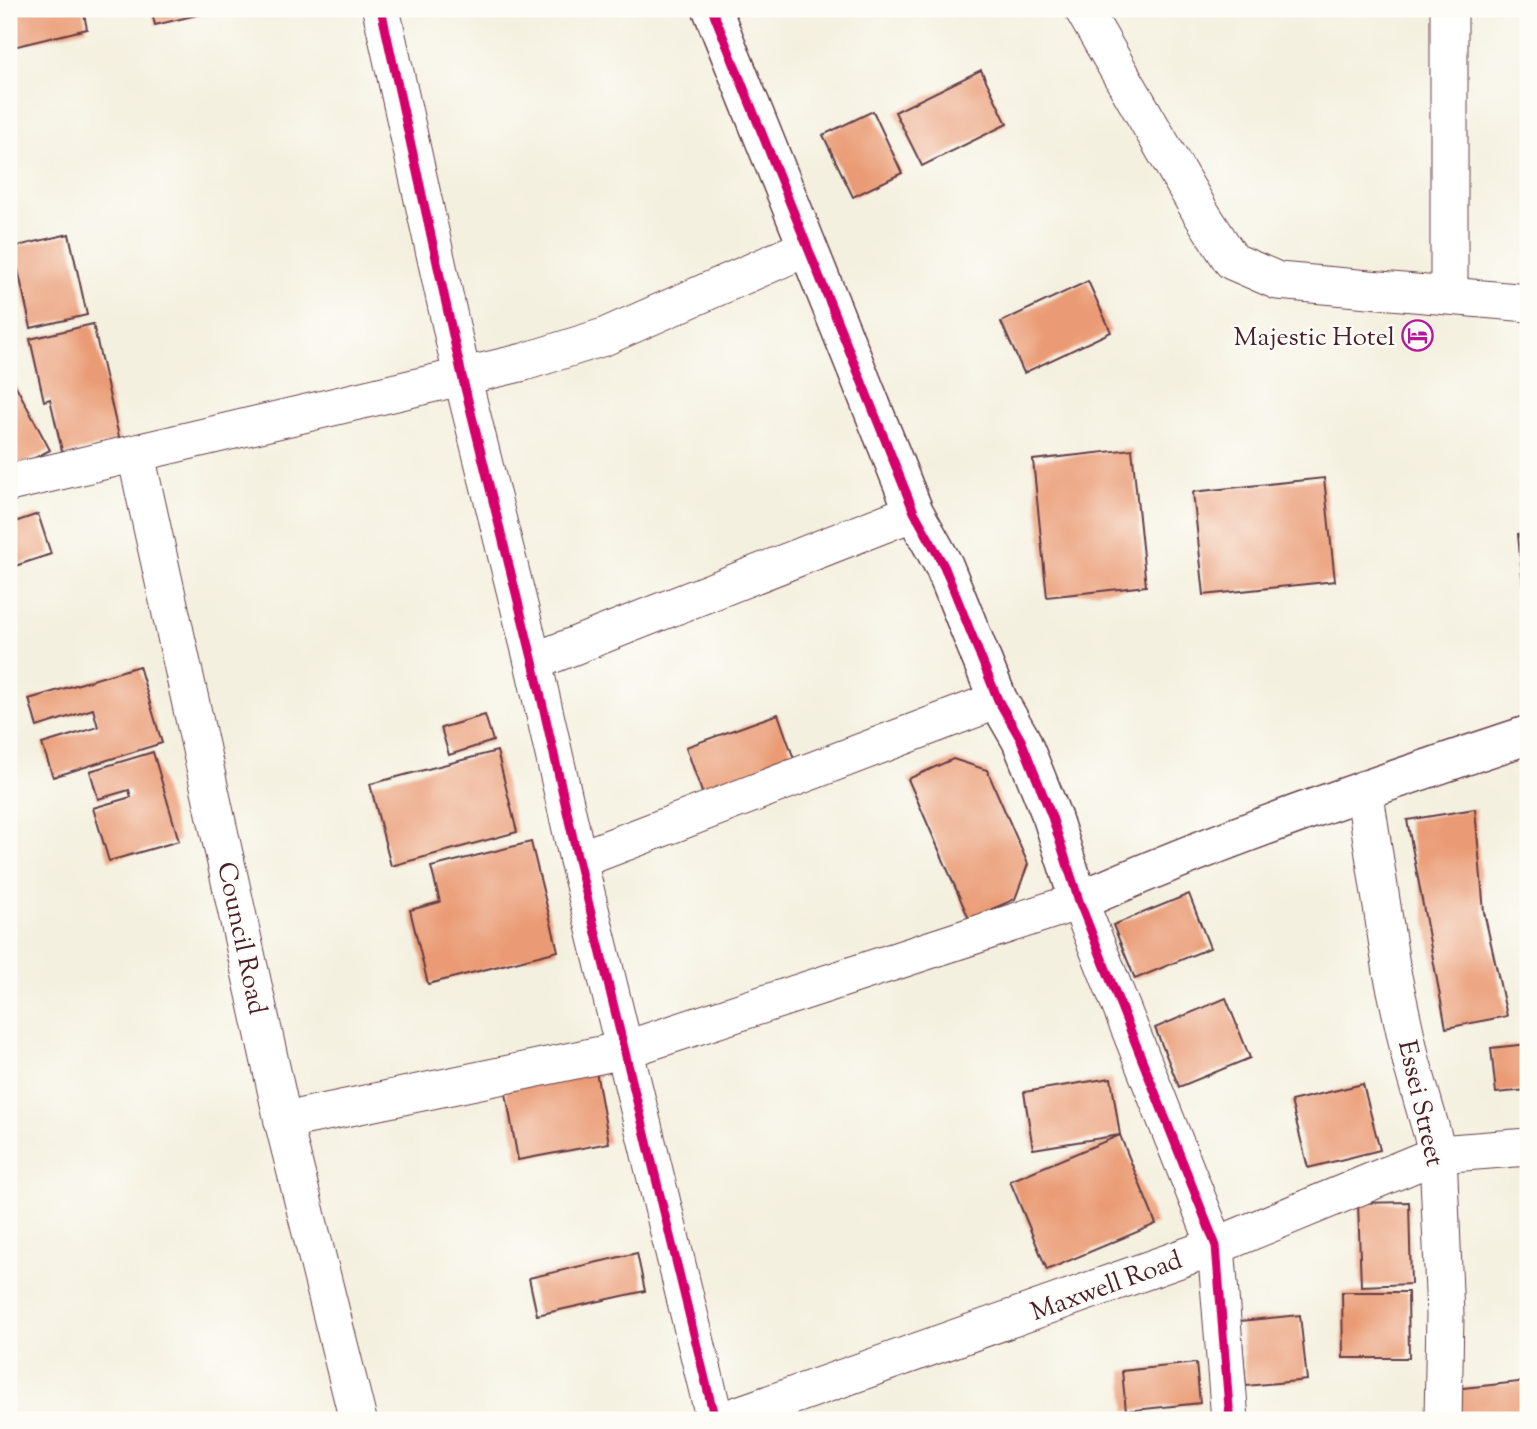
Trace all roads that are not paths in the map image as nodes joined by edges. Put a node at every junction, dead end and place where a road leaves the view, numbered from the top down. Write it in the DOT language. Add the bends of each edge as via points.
graph roads {
  1 [pos="381,9"];
  2 [pos="712,9"];
  3 [pos="1083,9"];
  4 [pos="1449,9"];
  5 [pos="806,248"];
  6 [pos="1450,295"];
  7 [pos="1528,303"];
  8 [pos="462,376"];
  9 [pos="136,455"];
  10 [pos="9,483"];
  11 [pos="914,512"];
  12 [pos="533,662"];
  13 [pos="998,700"];
  14 [pos="1528,735"];
  15 [pos="1364,789"];
  16 [pos="578,860"];
  17 [pos="1079,901"];
  18 [pos="624,1051"];
  19 [pos="283,1121"];
  20 [pos="1528,1147"];
  21 [pos="1437,1154"];
  22 [pos="1216,1246"];
  23 [pos="358,1420"];
  24 [pos="715,1420"];
  25 [pos="724,1420"];
  26 [pos="1230,1420"];
  27 [pos="1443,1420"];
  1 -- 8 [label="street"];
  2 -- 5 [label="street"];
  3 -- 6 [label="street" via="1232,261 1278,281"];
  4 -- 6 [label="street"];
  5 -- 8 [label="street" via="604,337"];
  5 -- 11 [label="street"];
  6 -- 7 [label="street"];
  8 -- 9 [label="street"];
  8 -- 12 [label="street"];
  9 -- 10 [label="street"];
  9 -- 19 [label="street, Council Road"];
  11 -- 12 [label="street"];
  11 -- 13 [label="street" via="944,566"];
  12 -- 16 [label="street"];
  13 -- 16 [label="street"];
  13 -- 17 [label="street" via="1021,740"];
  14 -- 15 [label="street"];
  15 -- 17 [label="street"];
  15 -- 21 [label="street, Essei Street" via="1392,972"];
  16 -- 18 [label="street"];
  17 -- 18 [label="street"];
  17 -- 22 [label="street"];
  18 -- 19 [label="street"];
  18 -- 24 [label="street"];
  19 -- 23 [label="street, Council Road"];
  20 -- 21 [label="street, Maxwell Road"];
  21 -- 22 [label="street, Maxwell Road"];
  21 -- 27 [label="street, Essei Street" via="1445,1315"];
  22 -- 25 [label="street, Maxwell Road"];
  22 -- 26 [label="street"];
}
